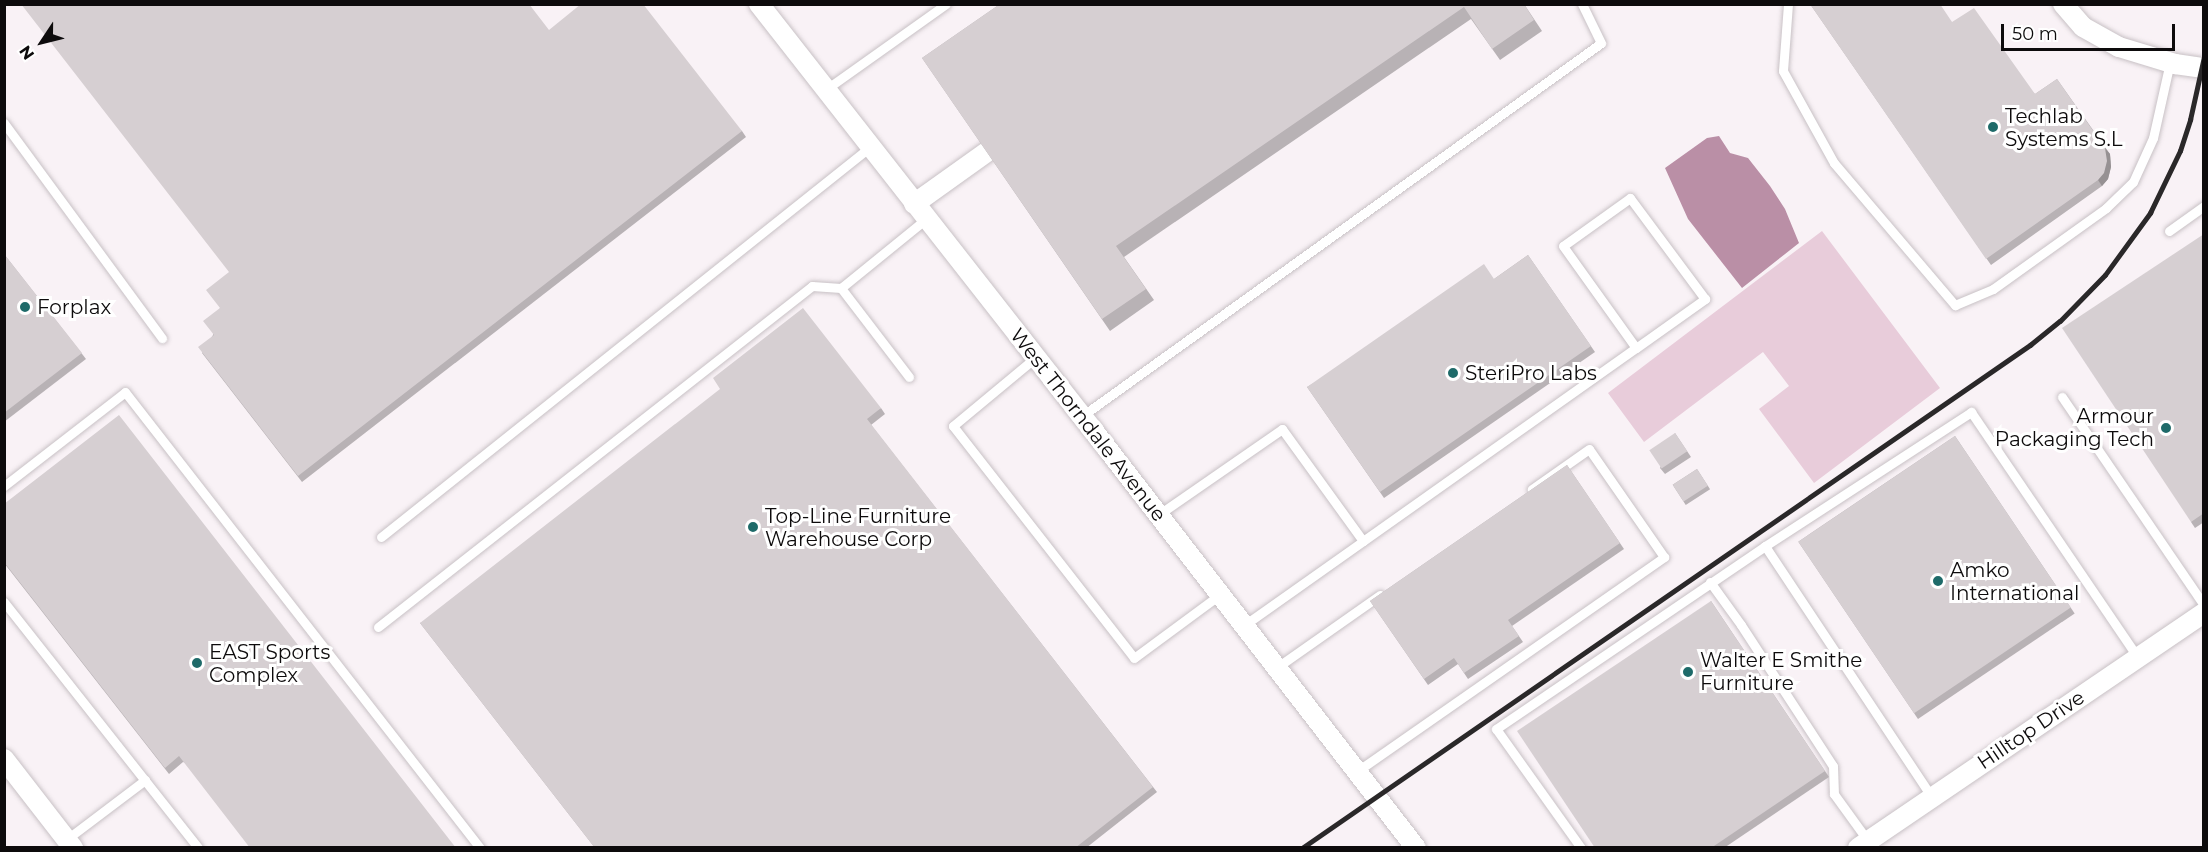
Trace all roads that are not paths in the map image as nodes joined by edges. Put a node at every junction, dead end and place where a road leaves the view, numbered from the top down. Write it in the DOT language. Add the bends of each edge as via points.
graph roads {
  1 [pos="759,4"];
  2 [pos="946,4"];
  3 [pos="1582,4"];
  4 [pos="1788,4"];
  5 [pos="2063,4"];
  6 [pos="2170,62"];
  7 [pos="2204,68"];
  8 [pos="825,90"];
  9 [pos="4,123"];
  10 [pos="1022,127"];
  11 [pos="870,147"];
  12 [pos="914,204"];
  13 [pos="2204,206"];
  14 [pos="926,219"];
  15 [pos="2169,231"];
  16 [pos="841,288"];
  17 [pos="162,338"];
  18 [pos="1636,348"];
  19 [pos="1036,357"];
  20 [pos="909,377"];
  21 [pos="2062,397"];
  22 [pos="1082,416"];
  23 [pos="4,486"];
  24 [pos="1519,498"];
  25 [pos="1158,515"];
  26 [pos="381,537"];
  27 [pos="1363,541"];
  28 [pos="1765,546"];
  29 [pos="1710,582"];
  30 [pos="1385,592"];
  31 [pos="1219,595"];
  32 [pos="4,602"];
  33 [pos="2204,605"];
  34 [pos="2204,613"];
  35 [pos="8,615"];
  36 [pos="1243,626"];
  37 [pos="378,627"];
  38 [pos="2138,658"];
  39 [pos="1276,668"];
  40 [pos="4,759"];
  41 [pos="1356,772"];
  42 [pos="145,780"];
  43 [pos="1932,797"];
  44 [pos="70,843"];
  45 [pos="1863,844"];
  46 [pos="198,848"];
  47 [pos="480,848"];
  48 [pos="1416,848"];
  49 [pos="1581,848"];
  1 -- 8 [label="street, West Thorndale Avenue"];
  2 -- 8 [label="lane"];
  3 -- 22 [label="lane" via="1601,43"];
  4 -- 6 [label="lane" via="1783,71 1834,163 1955,305 1993,289 2106,208 2133,182 2153,138"];
  5 -- 6 [label="street" via="2083,27 2119,47"];
  6 -- 7 [label="street"];
  8 -- 11 [label="street, West Thorndale Avenue"];
  9 -- 17 [label="lane"];
  10 -- 12 [label="street"];
  11 -- 12 [label="street, West Thorndale Avenue"];
  11 -- 26 [label="lane"];
  12 -- 14 [label="street, West Thorndale Avenue"];
  13 -- 15 [label="lane"];
  14 -- 16 [label="lane"];
  14 -- 19 [label="street, West Thorndale Avenue"];
  16 -- 20 [label="lane"];
  16 -- 37 [label="lane" via="812,286"];
  18 -- 18 [label="lane" via="1705,298 1630,198 1563,246"];
  18 -- 27 [label="lane"];
  19 -- 22 [label="street, West Thorndale Avenue"];
  19 -- 31 [label="lane" via="954,426 1134,658"];
  21 -- 33 [label="lane"];
  22 -- 25 [label="street, West Thorndale Avenue"];
  23 -- 47 [label="lane" via="125,392"];
  24 -- 41 [label="lane" via="1589,449 1664,557"];
  25 -- 27 [label="lane" via="1282,429"];
  25 -- 31 [label="street, West Thorndale Avenue"];
  27 -- 36 [label="lane"];
  28 -- 29 [label="lane"];
  28 -- 38 [label="lane" via="1971,412"];
  28 -- 43 [label="lane"];
  29 -- 45 [label="lane" via="1833,766 1834,794"];
  29 -- 49 [label="lane" via="1496,729"];
  30 -- 39 [label="lane"];
  31 -- 36 [label="street, West Thorndale Avenue"];
  32 -- 35 [label="lane"];
  34 -- 38 [label="street, Hilltop Drive"];
  35 -- 42 [label="lane"];
  36 -- 39 [label="street, West Thorndale Avenue"];
  38 -- 43 [label="street, Hilltop Drive"];
  39 -- 41 [label="street, West Thorndale Avenue"];
  40 -- 44 [label="street"];
  41 -- 48 [label="street, West Thorndale Avenue"];
  42 -- 44 [label="lane"];
  42 -- 46 [label="lane"];
  43 -- 45 [label="street, Hilltop Drive"];
}
